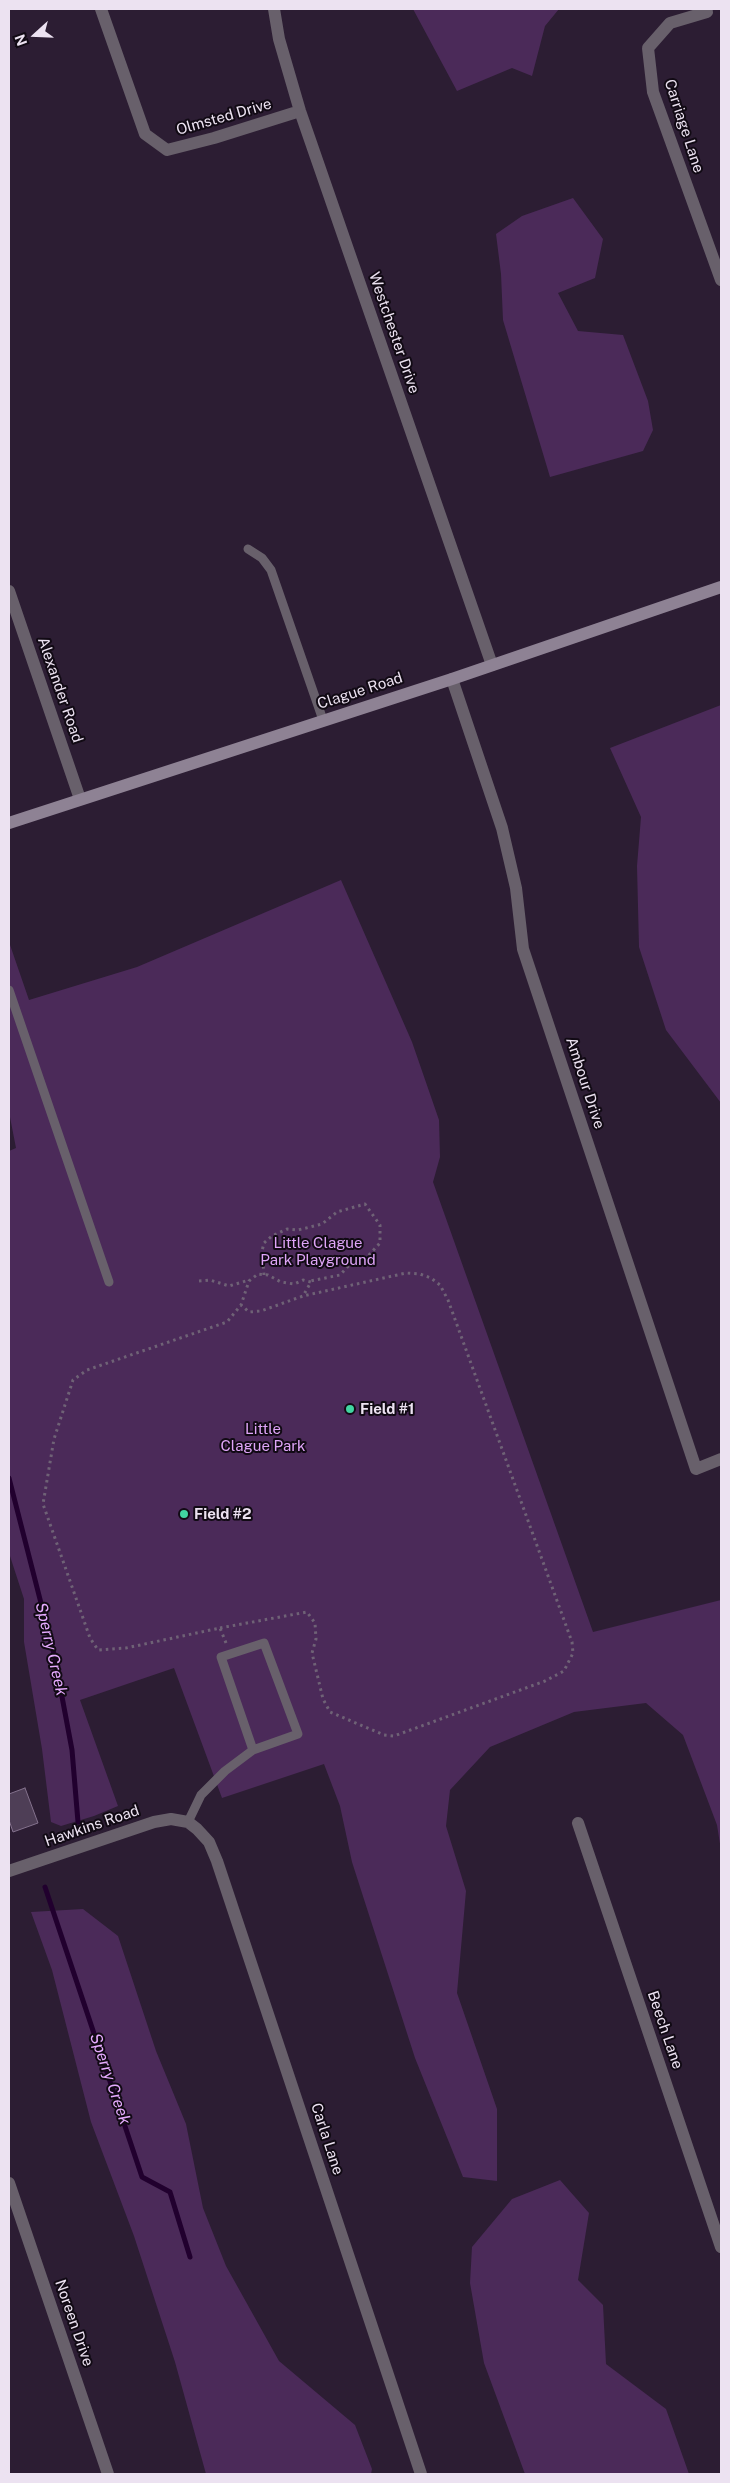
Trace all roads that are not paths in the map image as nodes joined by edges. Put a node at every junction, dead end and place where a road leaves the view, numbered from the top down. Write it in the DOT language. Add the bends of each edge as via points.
graph roads {
  1 [pos="101,9"];
  2 [pos="274,9"];
  3 [pos="707,12"];
  4 [pos="300,111"];
  5 [pos="721,280"];
  6 [pos="248,549"];
  7 [pos="721,587"];
  8 [pos="9,591"];
  9 [pos="492,665"];
  10 [pos="452,679"];
  11 [pos="323,720"];
  12 [pos="80,800"];
  13 [pos="9,823"];
  14 [pos="9,990"];
  15 [pos="109,1282"];
  16 [pos="721,1459"];
  17 [pos="253,1750"];
  18 [pos="188,1822"];
  19 [pos="578,1823"];
  20 [pos="9,1872"];
  21 [pos="9,2183"];
  22 [pos="721,2247"];
  23 [pos="108,2474"];
  24 [pos="421,2474"];
  1 -- 4 [label="street, Olmsted Drive" via="145,134 168,150"];
  2 -- 4 [label="street, Westchester Drive" via="278,39"];
  3 -- 5 [label="street, Carriage Lane" via="670,23 648,48 653,92"];
  4 -- 9 [label="street, Westchester Drive"];
  6 -- 11 [label="lane" via="262,558 271,570"];
  7 -- 9 [label="main road, Clague Road"];
  8 -- 12 [label="street, Alexander Road"];
  9 -- 10 [label="main road, Clague Road"];
  10 -- 11 [label="main road, Clague Road"];
  10 -- 16 [label="street, Ambour Drive" via="502,828 516,888 523,949 696,1468"];
  11 -- 12 [label="main road, Clague Road"];
  12 -- 13 [label="main road, Clague Road"];
  14 -- 15 [label="lane"];
  17 -- 17 [label="lane" via="221,1656 264,1642 298,1734"];
  17 -- 18 [label="lane" via="225,1771 202,1795"];
  18 -- 20 [label="street, Hawkins Road" via="154,1822"];
  18 -- 24 [label="street, Carla Lane" via="208,1842 217,1861"];
  19 -- 22 [label="street, Beech Lane"];
  21 -- 23 [label="street, Noreen Drive"];
}
